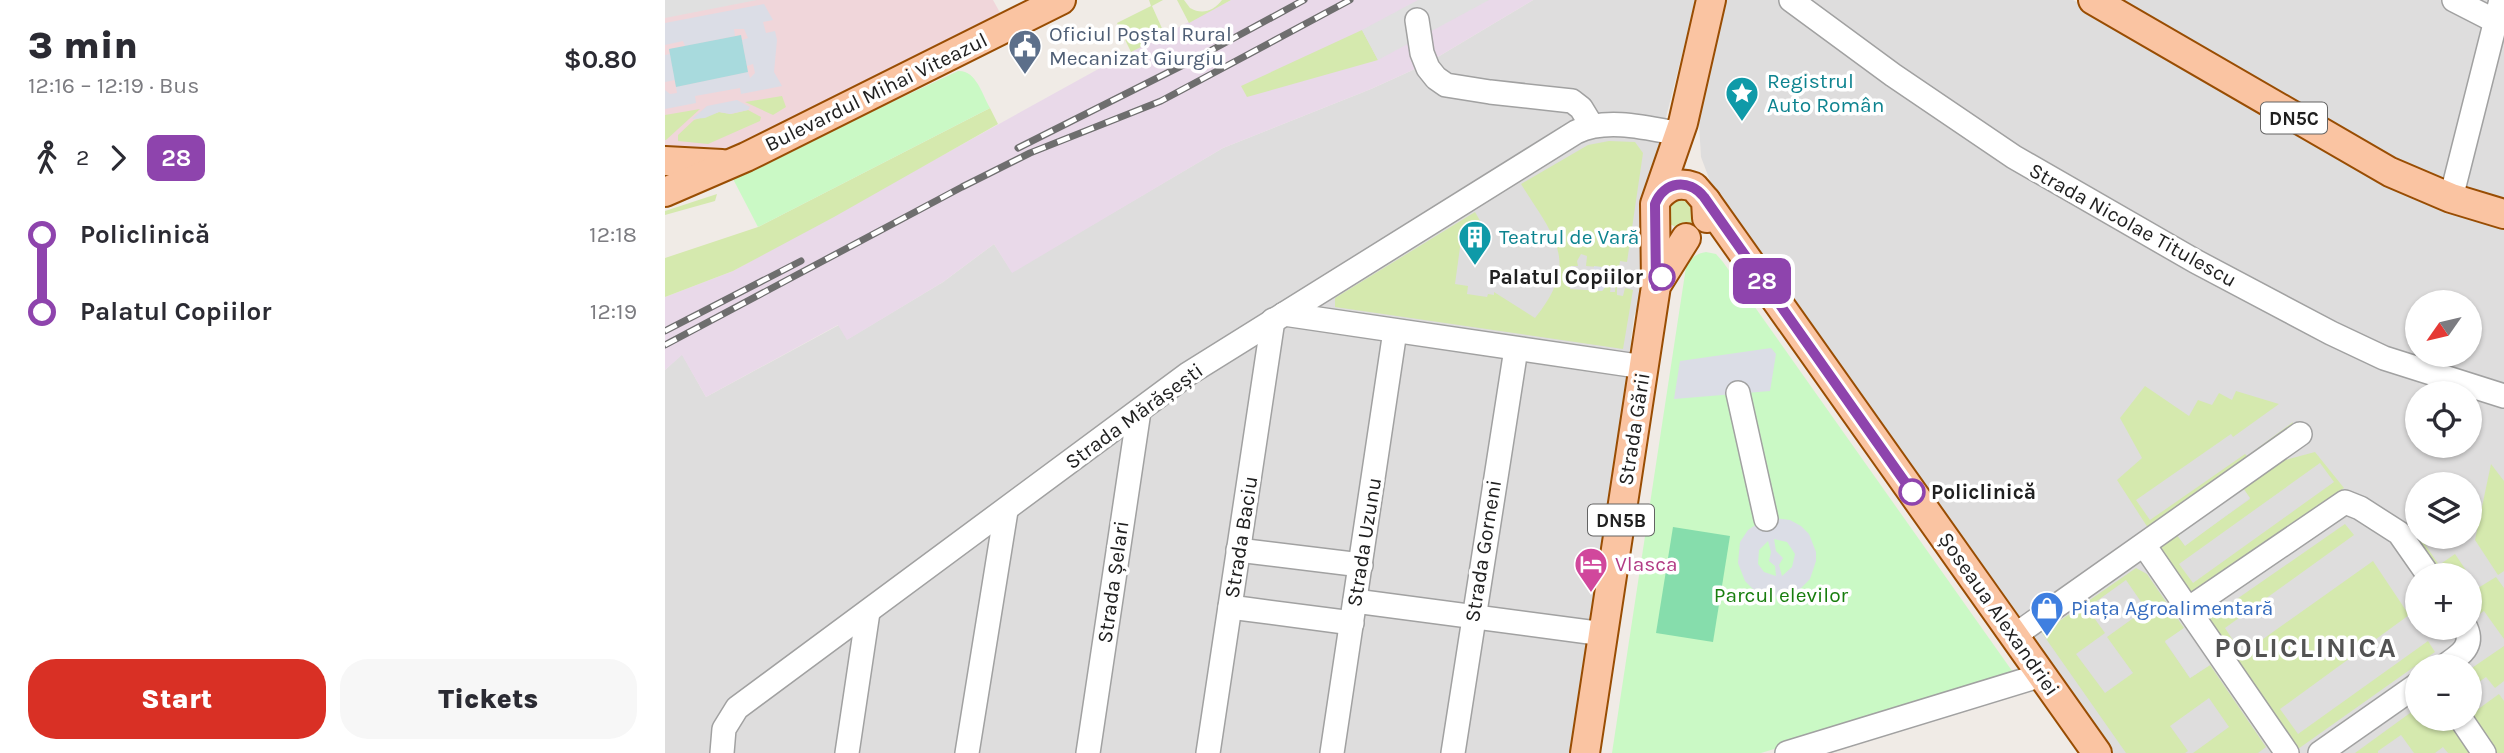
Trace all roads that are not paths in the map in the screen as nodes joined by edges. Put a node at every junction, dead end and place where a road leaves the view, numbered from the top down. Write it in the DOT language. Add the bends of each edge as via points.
graph roads {
  1 [pos="1061,0"];
  2 [pos="1711,0"];
  3 [pos="1791,0"];
  4 [pos="2093,0"];
  5 [pos="2454,0"];
  6 [pos="2498,10"];
  7 [pos="1417,20"];
  8 [pos="1592,126"];
  9 [pos="1682,129"];
  10 [pos="665,161"];
  11 [pos="728,165"];
  12 [pos="665,192"];
  13 [pos="1702,195"];
  14 [pos="2451,198"];
  15 [pos="1658,207"];
  16 [pos="2504,214"];
  17 [pos="1690,236"];
  18 [pos="1739,248"];
  19 [pos="1656,286"];
  20 [pos="1279,317"];
  21 [pos="1395,331"];
  22 [pos="1516,349"];
  23 [pos="1644,368"];
  24 [pos="1738,393"];
  25 [pos="2504,396"];
  26 [pos="1139,411"];
  27 [pos="2300,434"];
  28 [pos="1006,511"];
  29 [pos="1766,519"];
  30 [pos="2144,545"];
  31 [pos="1238,550"];
  32 [pos="2420,563"];
  33 [pos="1361,565"];
  34 [pos="1230,607"];
  35 [pos="2188,609"];
  36 [pos="868,612"];
  37 [pos="1353,612"];
  38 [pos="1473,616"];
  39 [pos="1604,634"];
  40 [pos="2014,636"];
  41 [pos="2042,675"];
  42 [pos="2405,693"];
  43 [pos="2469,731"];
  44 [pos="722,753"];
  45 [pos="847,753"];
  46 [pos="967,753"];
  47 [pos="1088,753"];
  48 [pos="1208,753"];
  49 [pos="1332,753"];
  50 [pos="1453,753"];
  51 [pos="1585,753"];
  52 [pos="1787,753"];
  53 [pos="2097,753"];
  54 [pos="2287,753"];
  55 [pos="2320,753"];
  56 [pos="2484,753"];
  1 -- 11 [label="main road, Bulevardul Mihai Viteazul"];
  2 -- 9 [label="main road, DN5B"];
  3 -- 25 [label="street, Strada Nicolae Titulescu" via="2014,157 2195,261 2384,358"];
  4 -- 14 [label="main road, DN5C" via="2351,151"];
  5 -- 6 [label="street"];
  6 -- 14 [label="street"];
  7 -- 8 [label="street" via="1428,68 1446,85 1572,101"];
  8 -- 9 [label="street, Strada Mărășești"];
  8 -- 20 [label="street, Strada Mărășești"];
  9 -- 13 [label="main road, DN5B"];
  9 -- 15 [label="main road, DN5B"];
  10 -- 11 [label="main road, Bulevardul Mihai Viteazul"];
  11 -- 12 [label="main road, Bulevardul Mihai Viteazul"];
  13 -- 15 [label="main road" via="1684,184 1675,185 1666,189"];
  13 -- 17 [label="main road, DN5B" via="1707,220"];
  13 -- 18 [label="main road, Șoseaua Alexandriei"];
  14 -- 16 [label="main road, DN5C"];
  15 -- 17 [label="main road" via="1668,234"];
  15 -- 19 [label="main road, DN5B"];
  17 -- 18 [label="main road" via="1711,237"];
  17 -- 19 [label="main road, Strada Gării / DN5B"];
  18 -- 40 [label="main road, Șoseaua Alexandriei"];
  19 -- 23 [label="main road, Strada Gării / DN5B"];
  20 -- 21 [label="street"];
  20 -- 26 [label="street, Strada Mărășești"];
  20 -- 31 [label="street, Strada Baciu"];
  21 -- 22 [label="street"];
  21 -- 33 [label="street, Strada Uzunu"];
  22 -- 23 [label="street"];
  22 -- 38 [label="street, Strada Gorneni"];
  23 -- 39 [label="main road, Strada Gării / DN5B"];
  24 -- 29 [label="street"];
  26 -- 28 [label="street, Strada Mărășești"];
  26 -- 47 [label="street, Strada Șelari"];
  27 -- 30 [label="street"];
  28 -- 36 [label="street, Strada Mărășești"];
  28 -- 46 [label="street"];
  30 -- 35 [label="street"];
  30 -- 40 [label="street"];
  31 -- 33 [label="street"];
  31 -- 34 [label="street, Strada Baciu"];
  32 -- 35 [label="street" via="2399,533 2345,502"];
  33 -- 37 [label="street, Strada Uzunu"];
  34 -- 37 [label="street"];
  34 -- 48 [label="street, Strada Baciu"];
  35 -- 54 [label="street"];
  36 -- 44 [label="street, Strada Mărășești" via="737,708 724,729"];
  36 -- 45 [label="street"];
  37 -- 38 [label="street"];
  37 -- 49 [label="street, Strada Uzunu"];
  38 -- 39 [label="street"];
  38 -- 50 [label="street, Strada Gorneni"];
  39 -- 51 [label="main road, Strada Gării / DN5B"];
  40 -- 41 [label="main road, Șoseaua Alexandriei"];
  41 -- 52 [label="street"];
  41 -- 53 [label="main road, Șoseaua Alexandriei"];
  42 -- 55 [label="street"];
  43 -- 56 [label="street"];
}
